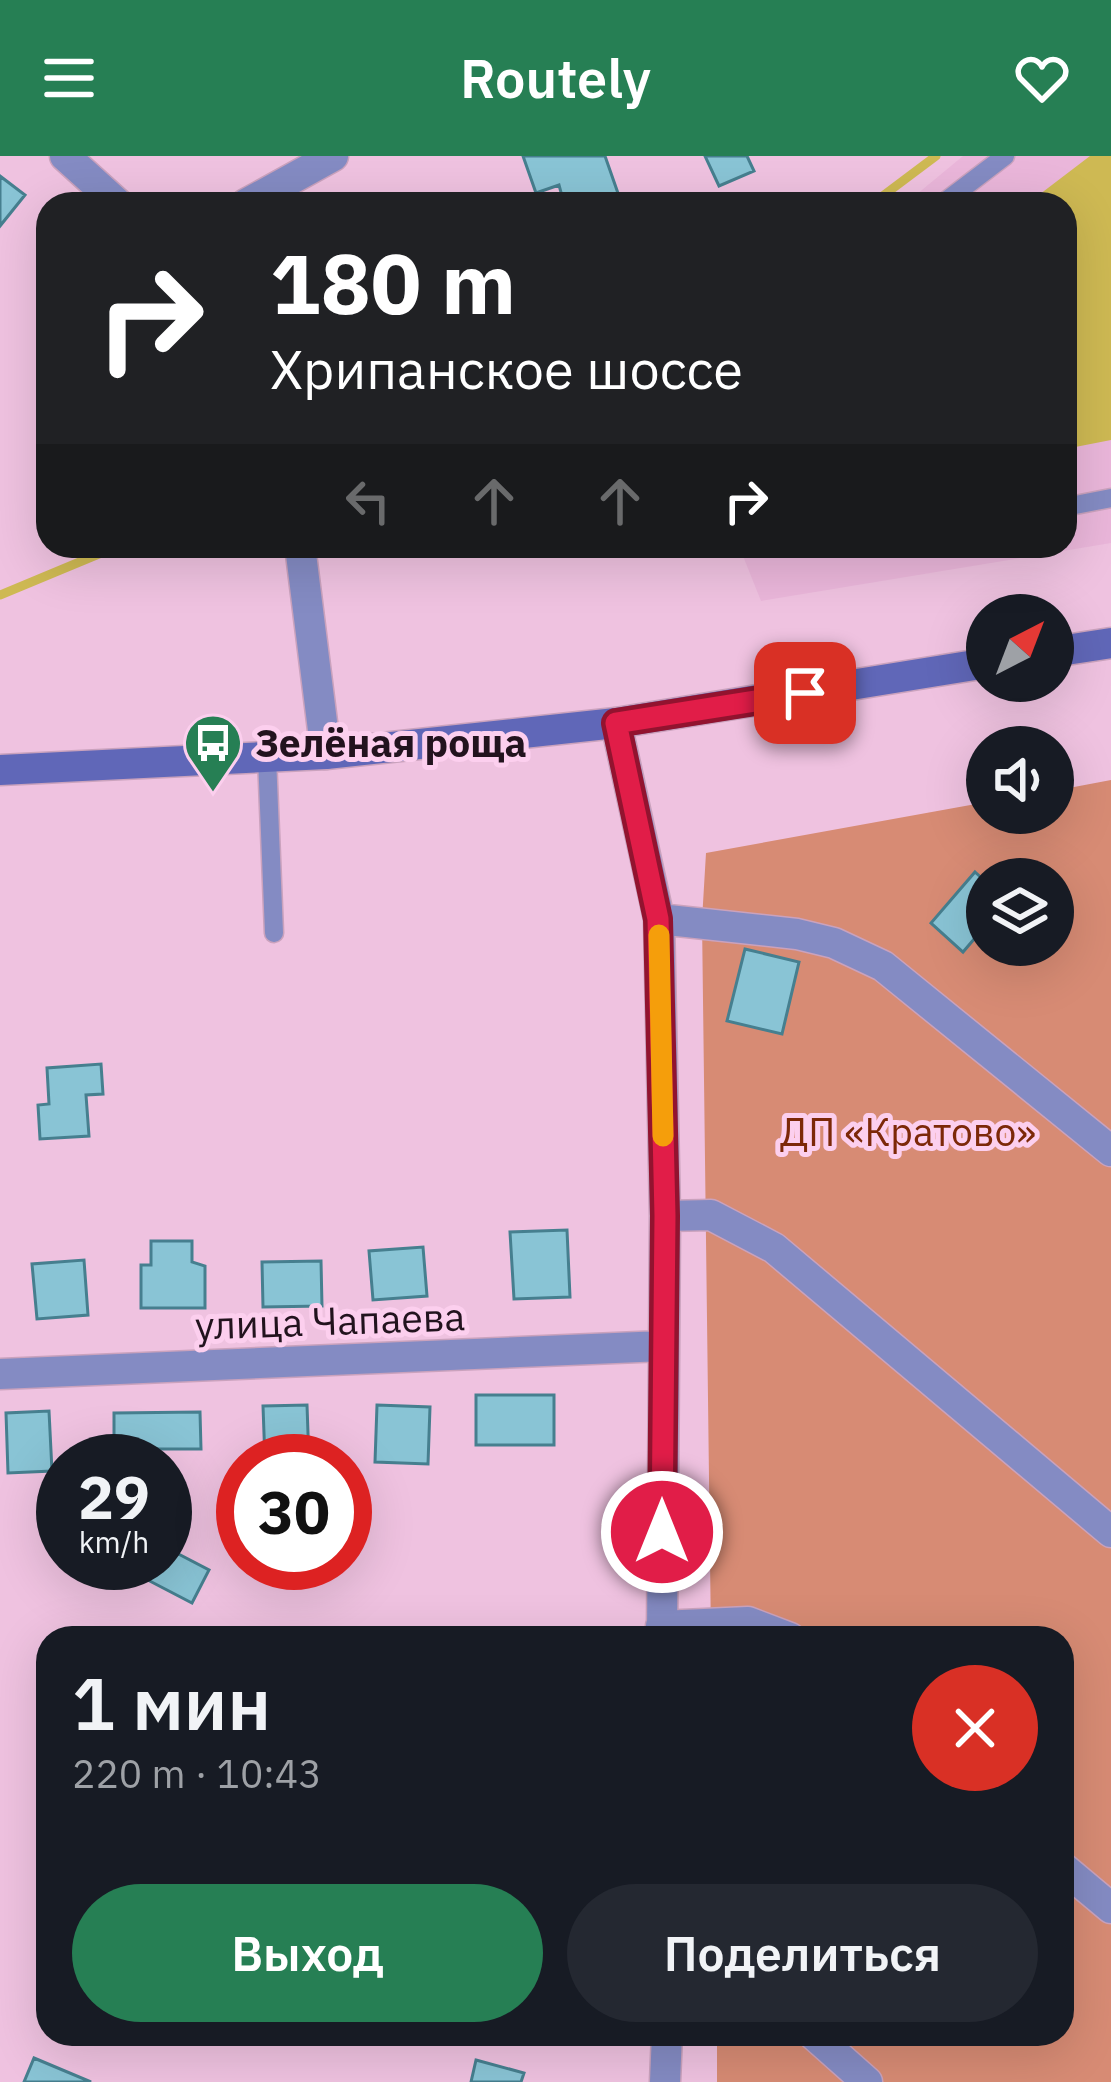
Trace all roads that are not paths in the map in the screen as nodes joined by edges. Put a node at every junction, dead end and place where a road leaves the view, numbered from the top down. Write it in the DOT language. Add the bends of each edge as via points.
graph roads {
  1 [pos="65,156"];
  2 [pos="333,156"];
  3 [pos="1005,156"];
  4 [pos="105,192"];
  5 [pos="268,192"];
  6 [pos="958,192"];
  7 [pos="1111,498"];
  8 [pos="1077,505"];
  9 [pos="301,558"];
  10 [pos="1111,643"];
  11 [pos="1074,649"];
  12 [pos="966,666"];
  13 [pos="616,723"];
  14 [pos="326,754"];
  15 [pos="267,758"];
  16 [pos="0,770"];
  17 [pos="658,919"];
  18 [pos="274,933"];
  19 [pos="1111,1151"];
  20 [pos="665,1216"];
  21 [pos="664,1346"];
  22 [pos="0,1374"];
  23 [pos="1111,1532"];
  24 [pos="662,1626"];
  25 [pos="714,1626"];
  26 [pos="758,1626"];
  27 [pos="1074,1877"];
  28 [pos="1111,1908"];
  29 [pos="666,2046"];
  30 [pos="826,2046"];
  31 [pos="665,2082"];
  32 [pos="867,2082"];
  1 -- 4 [label="street"];
  2 -- 5 [label="street"];
  3 -- 6 [label="lane"];
  7 -- 8 [label="lane"];
  9 -- 14 [label="street"];
  10 -- 11 [label="main road"];
  12 -- 13 [label="main road"];
  13 -- 14 [label="main road"];
  13 -- 17 [label="street"];
  14 -- 15 [label="main road"];
  15 -- 16 [label="main road"];
  15 -- 18 [label="lane"];
  17 -- 19 [label="street" via="797,934 883,966"];
  17 -- 20 [label="street"];
  20 -- 21 [label="street"];
  20 -- 23 [label="street" via="711,1215 774,1248"];
  21 -- 22 [label="street, улица Чапаева"];
  21 -- 24 [label="street"];
  25 -- 26 [label="street"];
  27 -- 28 [label="street"];
  29 -- 31 [label="street"];
  30 -- 32 [label="street"];
}
